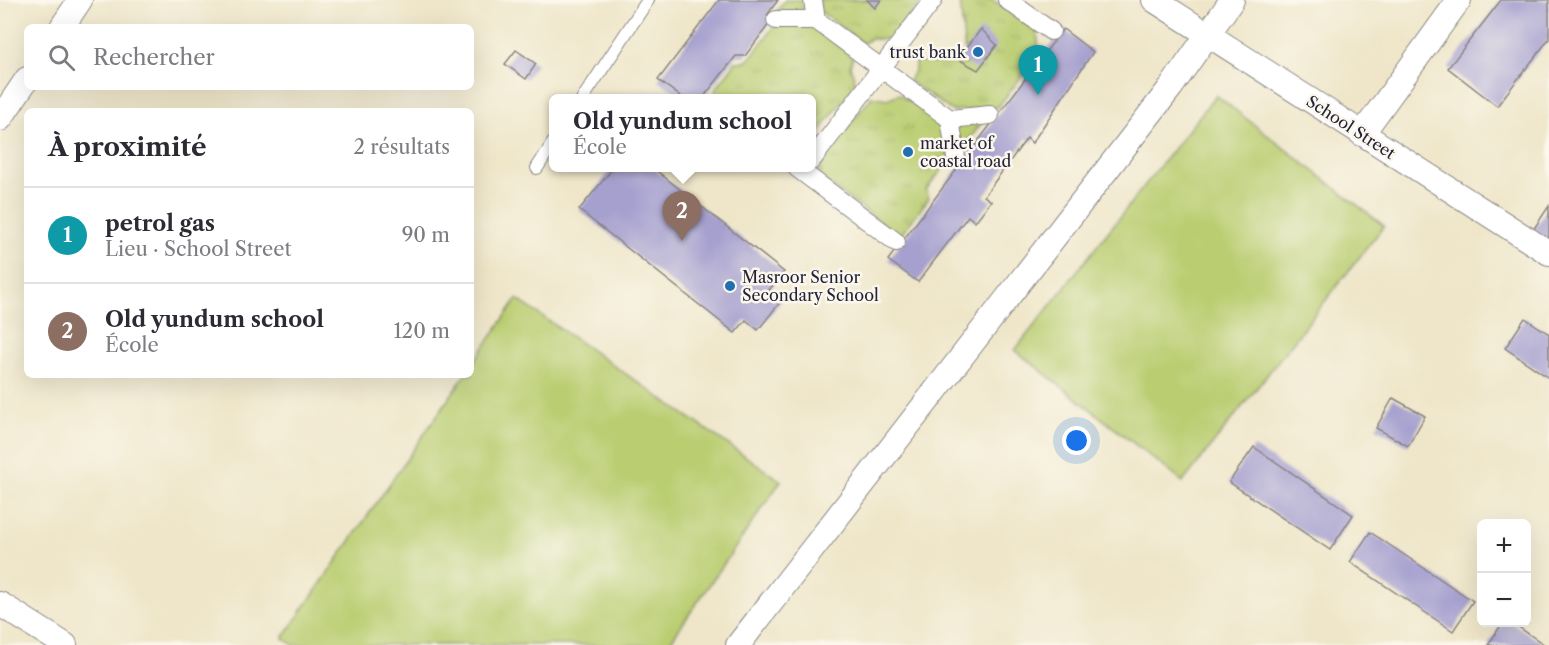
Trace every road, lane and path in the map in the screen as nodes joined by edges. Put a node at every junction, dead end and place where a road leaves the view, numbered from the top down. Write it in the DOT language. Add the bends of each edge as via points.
graph roads {
  1 [pos="80,0"];
  2 [pos="648,0"];
  3 [pos="813,0"];
  4 [pos="933,0"];
  5 [pos="1007,0"];
  6 [pos="1154,0"];
  7 [pos="1232,0"];
  8 [pos="1459,0"];
  9 [pos="776,20"];
  10 [pos="816,20"];
  11 [pos="64,24"];
  12 [pos="1051,31"];
  13 [pos="1207,34"];
  14 [pos="881,68"];
  15 [pos="24,83"];
  16 [pos="586,94"];
  17 [pos="990,115"];
  18 [pos="0,118"];
  19 [pos="950,119"];
  20 [pos="1362,134"];
  21 [pos="549,149"];
  22 [pos="816,152"];
  23 [pos="956,158"];
  24 [pos="537,168"];
  25 [pos="810,172"];
  26 [pos="897,242"];
  27 [pos="1549,254"];
  28 [pos="5,615"];
  29 [pos="64,645"];
  30 [pos="738,645"];
  1 -- 11 [label="street"];
  2 -- 16 [label="lane"];
  3 -- 10 [label="street"];
  4 -- 14 [label="street"];
  5 -- 12 [label="street"];
  6 -- 13 [label="street, School Street"];
  7 -- 13 [label="street"];
  8 -- 20 [label="street"];
  9 -- 10 [label="street"];
  10 -- 14 [label="street"];
  13 -- 20 [label="street, School Street"];
  13 -- 30 [label="street" via="1171,87"];
  14 -- 19 [label="street"];
  14 -- 22 [label="street"];
  15 -- 18 [label="street"];
  17 -- 19 [label="street"];
  19 -- 23 [label="street"];
  20 -- 27 [label="street, School Street"];
  21 -- 24 [label="lane"];
  25 -- 26 [label="street"];
  28 -- 29 [label="street"];
}
